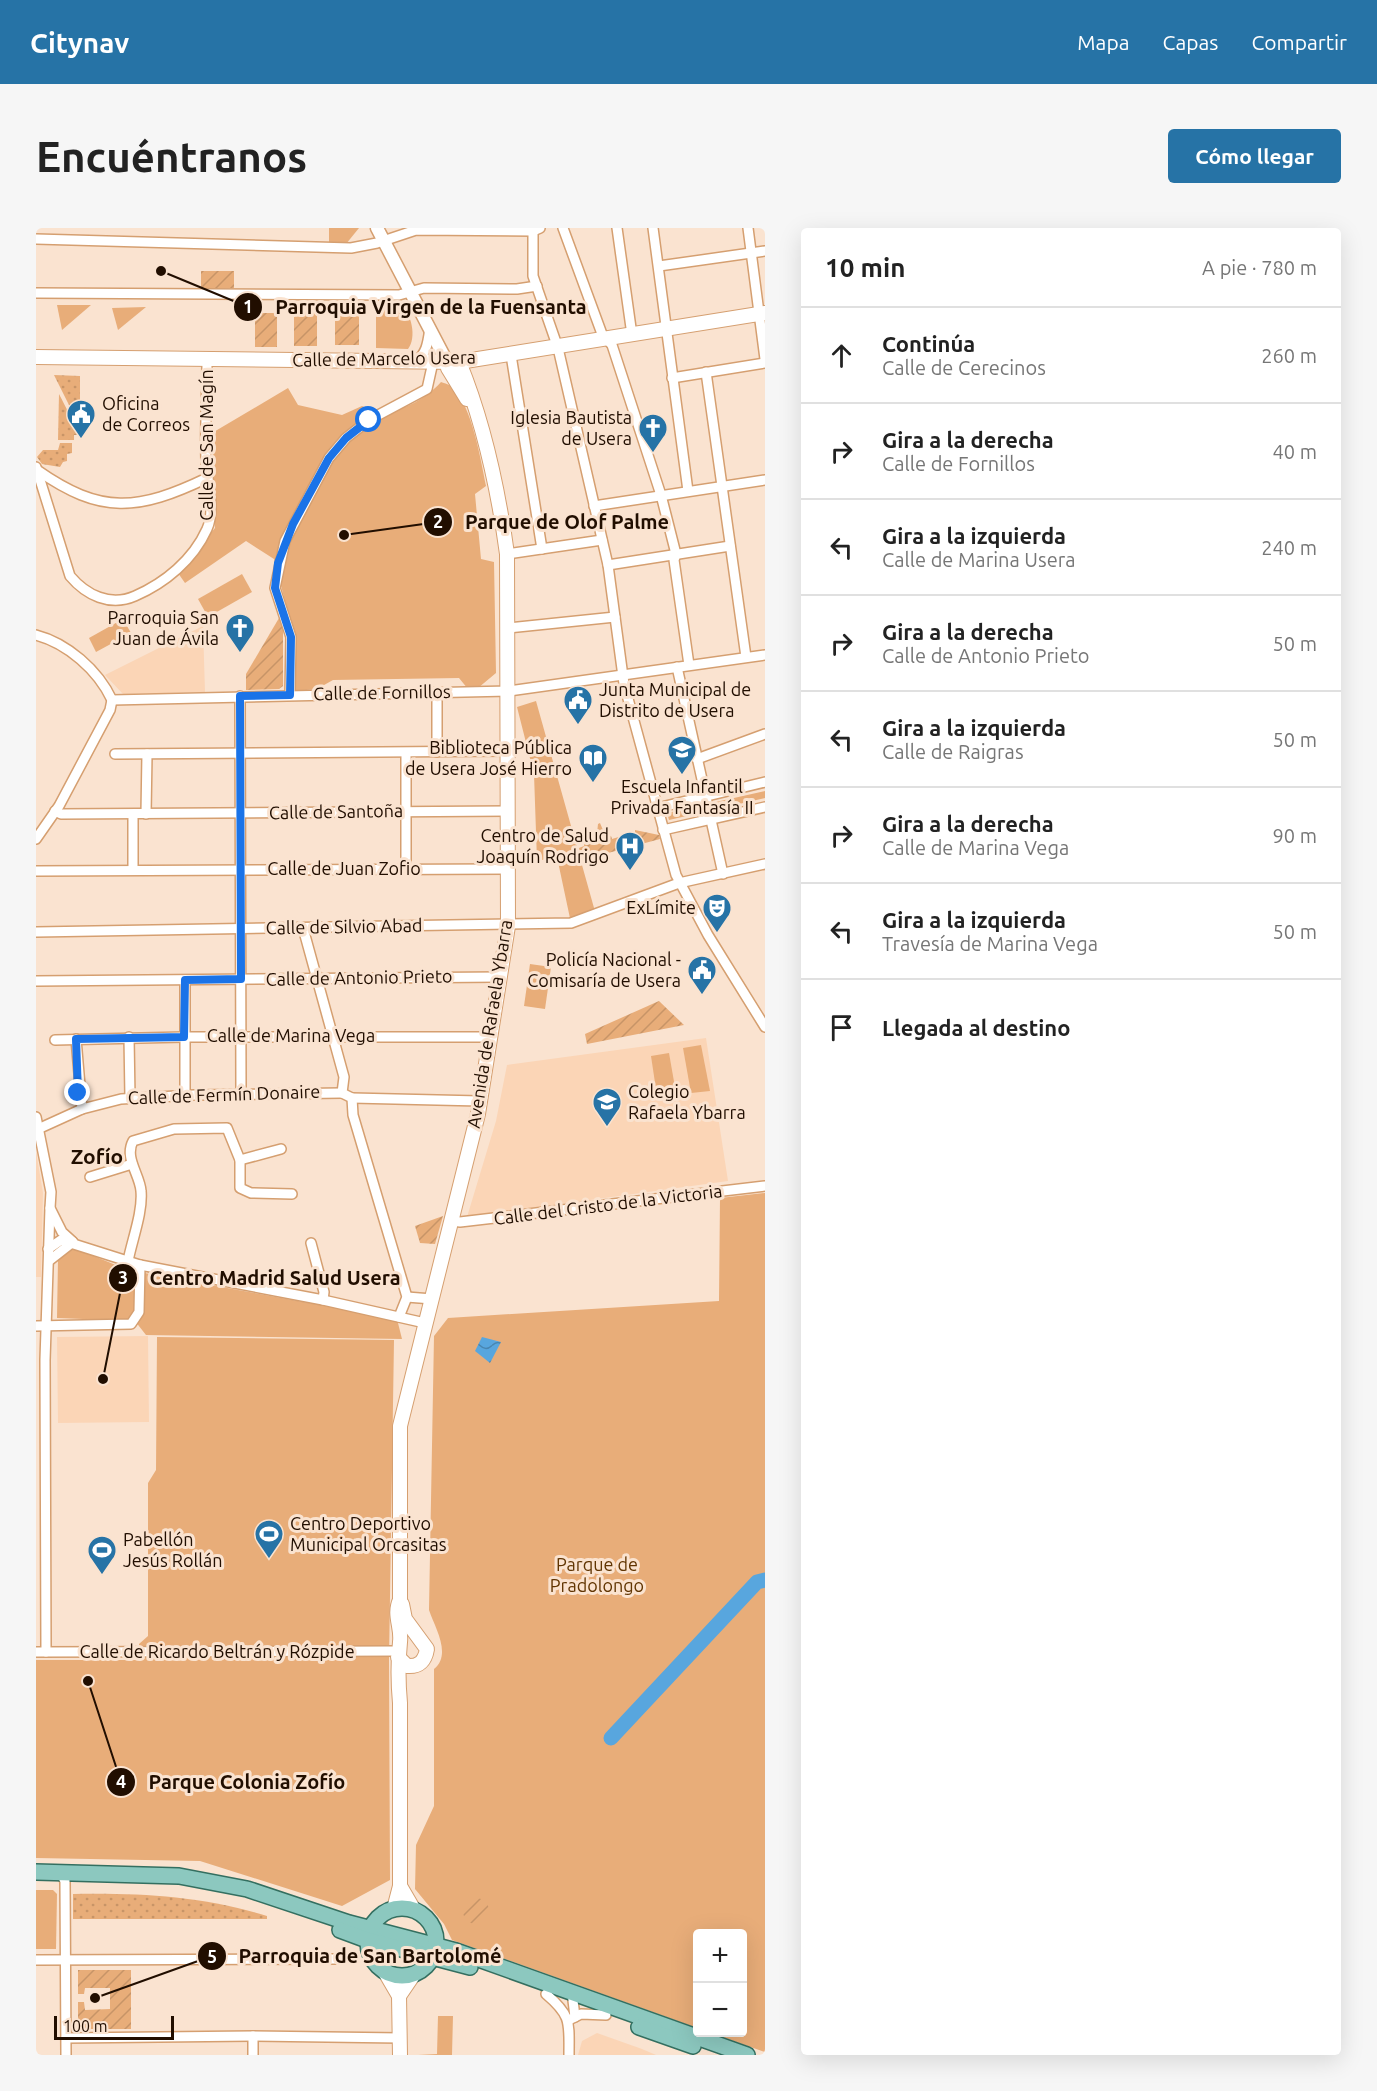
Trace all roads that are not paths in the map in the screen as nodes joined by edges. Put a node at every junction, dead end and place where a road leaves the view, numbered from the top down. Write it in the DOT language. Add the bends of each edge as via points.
graph roads {
  1 [pos="377,228"];
  2 [pos="562,228"];
  3 [pos="616,228"];
  4 [pos="654,228"];
  5 [pos="748,228"];
  6 [pos="482,229"];
  7 [pos="537,230"];
  8 [pos="36,239"];
  9 [pos="382,241"];
  10 [pos="765,251"];
  11 [pos="751,253"];
  12 [pos="659,266"];
  13 [pos="537,286"];
  14 [pos="410,291"];
  15 [pos="36,293"];
  16 [pos="762,314"];
  17 [pos="430,328"];
  18 [pos="668,328"];
  19 [pos="632,335"];
  20 [pos="607,339"];
  21 [pos="558,348"];
  22 [pos="511,355"];
  23 [pos="36,357"];
  24 [pos="207,359"];
  25 [pos="765,361"];
  26 [pos="415,362"];
  27 [pos="447,362"];
  28 [pos="706,372"];
  29 [pos="672,378"];
  30 [pos="37,469"];
  31 [pos="207,478"];
  32 [pos="765,480"];
  33 [pos="722,486"];
  34 [pos="688,491"];
  35 [pos="661,495"];
  36 [pos="594,506"];
  37 [pos="602,540"];
  38 [pos="730,546"];
  39 [pos="542,549"];
  40 [pos="507,554"];
  41 [pos="676,554"];
  42 [pos="608,566"];
  43 [pos="615,617"];
  44 [pos="508,628"];
  45 [pos="36,635"];
  46 [pos="765,654"];
  47 [pos="746,657"];
  48 [pos="689,665"];
  49 [pos="677,667"];
  50 [pos="623,674"];
  51 [pos="508,691"];
  52 [pos="437,692"];
  53 [pos="290,695"];
  54 [pos="240,696"];
  55 [pos="112,700"];
  56 [pos="765,734"];
  57 [pos="508,751"];
  58 [pos="437,752"];
  59 [pos="406,753"];
  60 [pos="115,754"];
  61 [pos="147,754"];
  62 [pos="240,754"];
  63 [pos="697,759"];
  64 [pos="765,782"];
  65 [pos="705,796"];
  66 [pos="765,807"];
  67 [pos="657,808"];
  68 [pos="55,811"];
  69 [pos="406,811"];
  70 [pos="509,811"];
  71 [pos="240,813"];
  72 [pos="133,814"];
  73 [pos="146,814"];
  74 [pos="710,819"];
  75 [pos="663,830"];
  76 [pos="36,839"];
  77 [pos="765,865"];
  78 [pos="406,868"];
  79 [pos="241,869"];
  80 [pos="508,869"];
  81 [pos="133,870"];
  82 [pos="36,871"];
  83 [pos="723,874"];
  84 [pos="679,883"];
  85 [pos="508,926"];
  86 [pos="241,928"];
  87 [pos="303,928"];
  88 [pos="36,932"];
  89 [pos="501,977"];
  90 [pos="317,978"];
  91 [pos="241,979"];
  92 [pos="185,980"];
  93 [pos="36,981"];
  94 [pos="765,1027"];
  95 [pos="332,1036"];
  96 [pos="129,1037"];
  97 [pos="184,1037"];
  98 [pos="242,1037"];
  99 [pos="491,1037"];
  100 [pos="76,1039"];
  101 [pos="55,1040"];
  102 [pos="241,1093"];
  103 [pos="342,1093"];
  104 [pos="185,1095"];
  105 [pos="130,1098"];
  106 [pos="352,1098"];
  107 [pos="480,1101"];
  108 [pos="82,1109"];
  109 [pos="36,1117"];
  110 [pos="38,1129"];
  111 [pos="281,1149"];
  112 [pos="240,1160"];
  113 [pos="132,1164"];
  114 [pos="90,1177"];
  115 [pos="765,1186"];
  116 [pos="292,1194"];
  117 [pos="51,1209"];
  118 [pos="452,1221"];
  119 [pos="73,1242"];
  120 [pos="311,1243"];
  121 [pos="48,1249"];
  122 [pos="50,1260"];
  123 [pos="128,1261"];
  124 [pos="140,1265"];
  125 [pos="407,1297"];
  126 [pos="432,1299"];
  127 [pos="323,1300"];
  128 [pos="383,1313"];
  129 [pos="399,1317"];
  130 [pos="425,1323"];
  131 [pos="41,1326"];
  132 [pos="41,1436"];
  133 [pos="41,1540"];
  134 [pos="400,1600"];
  135 [pos="416,1637"];
  136 [pos="399,1650"];
  137 [pos="41,1652"];
  138 [pos="414,1666"];
  139 [pos="400,1703"];
  140 [pos="36,1872"];
  141 [pos="63,1877"];
  142 [pos="36,1880"];
  143 [pos="400,1886"];
  144 [pos="394,1909"];
  145 [pos="414,1910"];
  146 [pos="369,1934"];
  147 [pos="435,1951"];
  148 [pos="36,1959"];
  149 [pos="66,1959"];
  150 [pos="341,1959"];
  151 [pos="385,1972"];
  152 [pos="414,1974"];
  153 [pos="399,1996"];
  154 [pos="572,2008"];
  155 [pos="253,2036"];
  156 [pos="66,2038"];
  157 [pos="400,2038"];
  158 [pos="66,2055"];
  159 [pos="253,2055"];
  160 [pos="400,2055"];
  161 [pos="569,2055"];
  162 [pos="718,2055"];
  163 [pos="747,2055"];
  1 -- 9 [label="street"];
  2 -- 20 [label="street" via="599,328"];
  3 -- 19 [label="street"];
  4 -- 12 [label="street"];
  5 -- 11 [label="street"];
  6 -- 7 [label="street"];
  6 -- 9 [label="street" via="416,230"];
  7 -- 13 [label="street" via="533,276"];
  8 -- 9 [label="street" via="351,248"];
  9 -- 14 [label="street"];
  10 -- 11 [label="street"];
  11 -- 12 [label="street"];
  11 -- 16 [label="street"];
  12 -- 18 [label="street"];
  13 -- 14 [label="street"];
  13 -- 21 [label="street"];
  14 -- 15 [label="street" via="399,295"];
  14 -- 17 [label="street"];
  16 -- 18 [label="main road, Calle de Marcelo Usera"];
  16 -- 25 [label="street"];
  17 -- 26 [label="street" via="422,357"];
  17 -- 27 [label="street"];
  18 -- 19 [label="main road, Calle de Marcelo Usera"];
  18 -- 29 [label="street"];
  19 -- 20 [label="main road, Calle de Marcelo Usera"];
  20 -- 21 [label="main road, Calle de Marcelo Usera"];
  20 -- 35 [label="street"];
  21 -- 22 [label="main road, Calle de Marcelo Usera"];
  21 -- 36 [label="street"];
  22 -- 27 [label="main road, Calle de Marcelo Usera"];
  22 -- 39 [label="street"];
  23 -- 24 [label="main road, Calle de Marcelo Usera"];
  24 -- 26 [label="main road, Calle de Marcelo Usera"];
  24 -- 31 [label="street, Calle de San Magín"];
  25 -- 28 [label="street"];
  26 -- 27 [label="main road, Calle de Marcelo Usera"];
  27 -- 40 [label="main road, Avenida de Rafaela Ybarra" via="474,407 486,439"];
  27 -- 53 [label="street" via="427,389 369,420 346,438 329,458 285,541 275,588 291,637"];
  28 -- 29 [label="street"];
  28 -- 33 [label="street"];
  29 -- 34 [label="street"];
  30 -- 31 [label="street" via="84,498 130,505 142,504"];
  30 -- 31 [label="street, Calle de San Magín" via="70,576 82,590 115,600 153,588 177,570 200,541 211,515"];
  32 -- 33 [label="street"];
  33 -- 34 [label="street"];
  33 -- 38 [label="street"];
  34 -- 35 [label="street"];
  35 -- 36 [label="street"];
  35 -- 41 [label="street"];
  36 -- 37 [label="street"];
  37 -- 39 [label="street"];
  37 -- 42 [label="street"];
  38 -- 41 [label="street"];
  38 -- 47 [label="street"];
  39 -- 40 [label="street"];
  40 -- 44 [label="main road, Avenida de Rafaela Ybarra"];
  41 -- 42 [label="street"];
  41 -- 48 [label="street"];
  42 -- 43 [label="street"];
  43 -- 44 [label="street"];
  43 -- 50 [label="street"];
  44 -- 51 [label="main road, Avenida de Rafaela Ybarra"];
  45 -- 55 [label="street" via="61,645 101,680"];
  46 -- 47 [label="street, Calle de Fornillos"];
  47 -- 48 [label="street, Calle de Fornillos"];
  48 -- 49 [label="street, Calle de Fornillos"];
  49 -- 50 [label="street, Calle de Fornillos"];
  49 -- 63 [label="street"];
  50 -- 51 [label="street, Calle de Fornillos"];
  50 -- 67 [label="street"];
  51 -- 52 [label="street, Calle de Fornillos"];
  51 -- 57 [label="main road, Avenida de Rafaela Ybarra"];
  52 -- 53 [label="street, Calle de Fornillos"];
  52 -- 58 [label="street"];
  53 -- 54 [label="street, Calle de Fornillos"];
  54 -- 55 [label="street, Calle de Fornillos"];
  54 -- 62 [label="street"];
  55 -- 68 [label="street" via="111,710"];
  56 -- 63 [label="street"];
  57 -- 58 [label="street"];
  57 -- 70 [label="main road, Avenida de Rafaela Ybarra"];
  58 -- 59 [label="street"];
  59 -- 62 [label="street"];
  59 -- 69 [label="street"];
  60 -- 61 [label="street"];
  61 -- 62 [label="street"];
  61 -- 73 [label="street"];
  62 -- 71 [label="street"];
  63 -- 65 [label="street"];
  64 -- 65 [label="street"];
  65 -- 67 [label="street"];
  65 -- 74 [label="street"];
  66 -- 74 [label="street"];
  67 -- 75 [label="street"];
  68 -- 72 [label="street, Calle de Santoña"];
  68 -- 76 [label="street"];
  69 -- 70 [label="street, Calle de Santoña"];
  69 -- 71 [label="street, Calle de Santoña"];
  69 -- 78 [label="street"];
  70 -- 80 [label="main road, Avenida de Rafaela Ybarra"];
  71 -- 73 [label="street, Calle de Santoña"];
  71 -- 79 [label="street"];
  72 -- 73 [label="street, Calle de Santoña"];
  72 -- 81 [label="street"];
  74 -- 75 [label="street"];
  74 -- 83 [label="street"];
  75 -- 84 [label="street"];
  77 -- 83 [label="street, Calle de Silvio Abad"];
  78 -- 79 [label="street, Calle de Juan Zofio"];
  78 -- 80 [label="street, Calle de Juan Zofio"];
  79 -- 81 [label="street, Calle de Juan Zofio"];
  79 -- 86 [label="street"];
  80 -- 85 [label="main road, Avenida de Rafaela Ybarra"];
  81 -- 82 [label="street, Calle de Juan Zofio"];
  83 -- 84 [label="street, Calle de Silvio Abad"];
  84 -- 85 [label="street, Calle de Silvio Abad" via="580,921"];
  84 -- 94 [label="street"];
  85 -- 87 [label="street, Calle de Silvio Abad"];
  85 -- 89 [label="main road, Avenida de Rafaela Ybarra"];
  86 -- 87 [label="street, Calle de Silvio Abad"];
  86 -- 88 [label="street, Calle de Silvio Abad"];
  86 -- 91 [label="street"];
  87 -- 90 [label="street"];
  89 -- 90 [label="street, Calle de Antonio Prieto"];
  89 -- 99 [label="main road, Avenida de Rafaela Ybarra"];
  90 -- 91 [label="street, Calle de Antonio Prieto"];
  90 -- 95 [label="street"];
  91 -- 92 [label="street, Calle de Antonio Prieto"];
  91 -- 98 [label="street"];
  92 -- 93 [label="street, Calle de Antonio Prieto"];
  92 -- 97 [label="street"];
  95 -- 98 [label="street, Calle de Marina Vega"];
  95 -- 99 [label="street, Calle de Marina Vega"];
  95 -- 103 [label="street" via="344,1077"];
  96 -- 97 [label="street, Calle de Marina Vega"];
  96 -- 100 [label="street, Calle de Marina Vega"];
  96 -- 105 [label="street"];
  97 -- 98 [label="street, Calle de Marina Vega"];
  97 -- 104 [label="street"];
  98 -- 102 [label="street"];
  99 -- 107 [label="main road, Avenida de Rafaela Ybarra"];
  100 -- 101 [label="street, Calle de Marina Vega"];
  100 -- 108 [label="street"];
  102 -- 103 [label="street, Calle de Fermín Donaire"];
  102 -- 104 [label="street, Calle de Fermín Donaire"];
  103 -- 106 [label="street"];
  104 -- 105 [label="street, Calle de Fermín Donaire"];
  105 -- 108 [label="street, Calle de Fermín Donaire"];
  106 -- 107 [label="street"];
  106 -- 125 [label="street" via="353,1115"];
  107 -- 118 [label="main road, Avenida de Rafaela Ybarra"];
  108 -- 110 [label="street, Calle de Fermín Donaire"];
  109 -- 110 [label="street"];
  110 -- 117 [label="street"];
  111 -- 112 [label="street"];
  112 -- 113 [label="street" via="231,1132 220,1126 174,1129 133,1142"];
  112 -- 116 [label="street" via="240,1188 250,1193"];
  113 -- 114 [label="street"];
  113 -- 123 [label="street" via="141,1195"];
  115 -- 118 [label="street, Calle del Cristo de la Victoria"];
  117 -- 119 [label="street" via="62,1232"];
  117 -- 121 [label="street"];
  118 -- 126 [label="main road, Avenida de Rafaela Ybarra"];
  119 -- 121 [label="street" via="61,1240"];
  119 -- 122 [label="street"];
  119 -- 123 [label="street"];
  120 -- 127 [label="street"];
  121 -- 122 [label="street"];
  122 -- 131 [label="street"];
  123 -- 124 [label="street"];
  124 -- 127 [label="street"];
  124 -- 131 [label="street" via="139,1312 130,1324"];
  125 -- 126 [label="street"];
  125 -- 128 [label="street" via="395,1311"];
  125 -- 129 [label="street"];
  126 -- 130 [label="main road, Avenida de Rafaela Ybarra"];
  127 -- 128 [label="street"];
  128 -- 129 [label="street"];
  129 -- 130 [label="street"];
  130 -- 134 [label="main road, Avenida de Rafaela Ybarra" via="400,1426"];
  131 -- 132 [label="street"];
  132 -- 133 [label="street"];
  133 -- 137 [label="street"];
  134 -- 135 [label="main road, Avenida de Rafaela Ybarra"];
  134 -- 136 [label="main road, Avenida de Rafaela Ybarra" via="396,1608"];
  135 -- 136 [label="main road" via="405,1638"];
  135 -- 138 [label="main road, Avenida de Rafaela Ybarra" via="427,1649 422,1662"];
  136 -- 137 [label="street, Calle de Ricardo Beltrán y Rózpide"];
  136 -- 138 [label="main road" via="402,1663"];
  136 -- 139 [label="main road, Avenida de Rafaela Ybarra"];
  138 -- 139 [label="main road, Avenida de Rafaela Ybarra"];
  139 -- 143 [label="main road, Avenida de Rafaela Ybarra"];
  140 -- 141 [label="main road"];
  141 -- 142 [label="main road"];
  141 -- 146 [label="main road" via="155,1874 207,1879 269,1895"];
  141 -- 149 [label="street"];
  143 -- 144 [label="main road, Avenida de Rafaela Ybarra"];
  143 -- 145 [label="main road"];
  144 -- 145 [label="main road"];
  144 -- 146 [label="main road" via="376,1920"];
  145 -- 147 [label="main road" via="427,1918 434,1930"];
  146 -- 147 [label="main road"];
  146 -- 151 [label="main road" via="369,1953"];
  147 -- 152 [label="main road" via="426,1967"];
  147 -- 154 [label="main road"];
  147 -- 154 [label="main road"];
  148 -- 149 [label="street"];
  149 -- 150 [label="street"];
  149 -- 156 [label="street"];
  151 -- 152 [label="main road" via="394,1976"];
  151 -- 153 [label="main road"];
  152 -- 153 [label="main road"];
  153 -- 157 [label="main road"];
  154 -- 161 [label="street"];
  154 -- 162 [label="main road" via="606,2015"];
  154 -- 163 [label="main road"];
  155 -- 156 [label="street"];
  155 -- 157 [label="street"];
  155 -- 159 [label="street"];
  156 -- 158 [label="street"];
  157 -- 160 [label="main road"];
}
